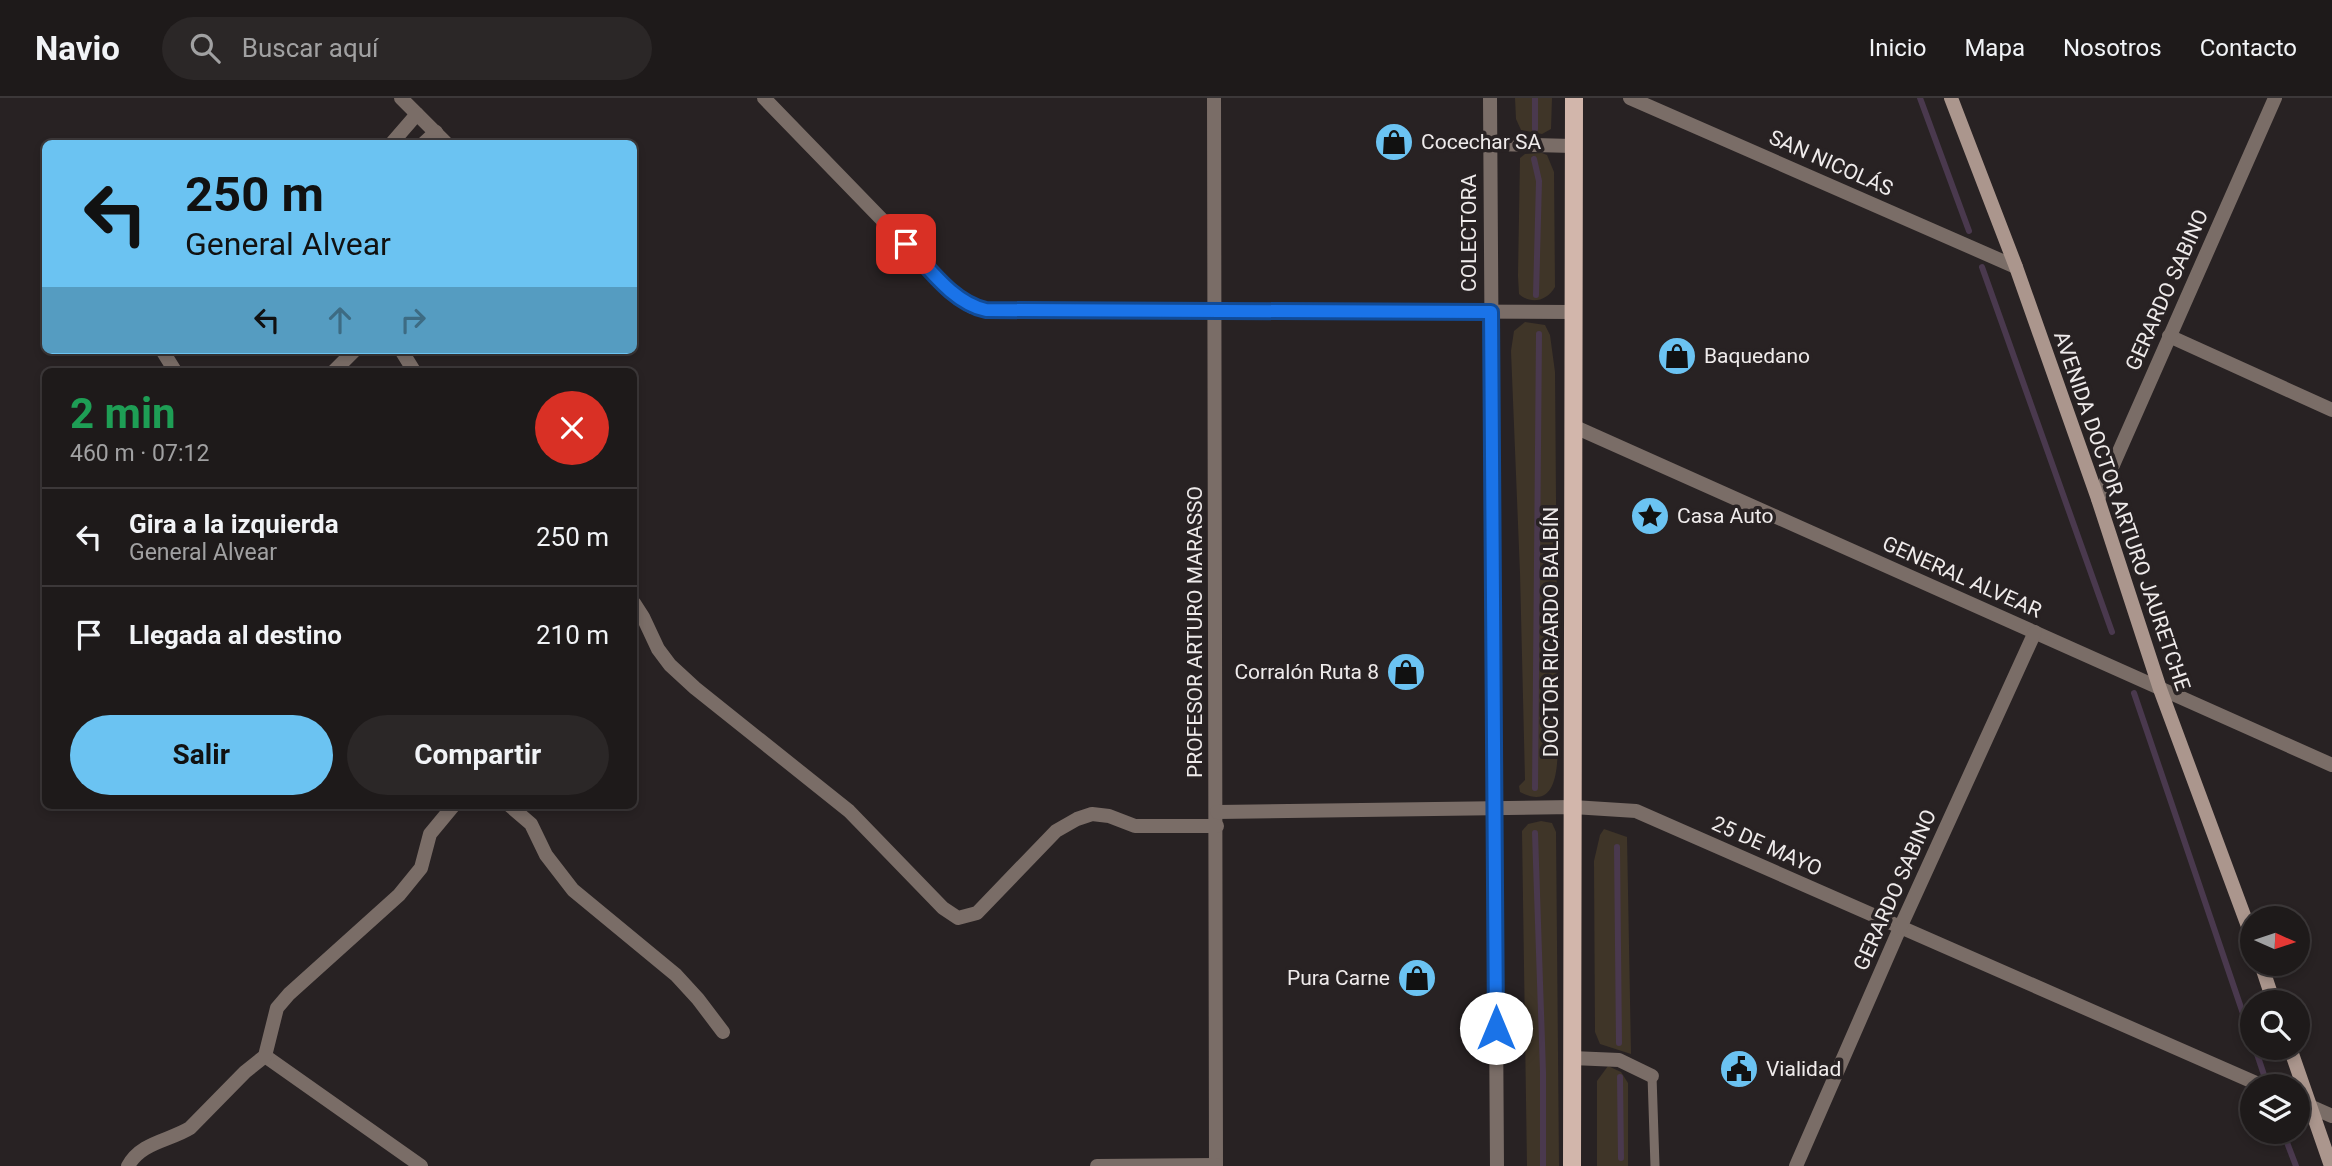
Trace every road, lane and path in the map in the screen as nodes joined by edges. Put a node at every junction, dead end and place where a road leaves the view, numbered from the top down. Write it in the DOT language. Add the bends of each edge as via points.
graph roads {
  1 [pos="401,98"];
  2 [pos="764,98"];
  3 [pos="1214,98"];
  4 [pos="1490,98"];
  5 [pos="1574,98"];
  6 [pos="1630,98"];
  7 [pos="1951,98"];
  8 [pos="2275,98"];
  9 [pos="417,114"];
  10 [pos="436,132"];
  11 [pos="394,140"];
  12 [pos="427,140"];
  13 [pos="443,140"];
  14 [pos="1490,144"];
  15 [pos="1573,146"];
  16 [pos="2015,267"];
  17 [pos="1215,310"];
  18 [pos="1491,312"];
  19 [pos="1574,312"];
  20 [pos="2169,336"];
  21 [pos="351,354"];
  22 [pos="337,368"];
  23 [pos="2332,410"];
  24 [pos="1575,426"];
  25 [pos="2098,499"];
  26 [pos="637,609"];
  27 [pos="649,631"];
  28 [pos="637,632"];
  29 [pos="2035,632"];
  30 [pos="2160,689"];
  31 [pos="2332,765"];
  32 [pos="1573,807"];
  33 [pos="1494,808"];
  34 [pos="451,809"];
  35 [pos="514,809"];
  36 [pos="1217,819"];
  37 [pos="2240,906"];
  38 [pos="1900,928"];
  39 [pos="723,1031"];
  40 [pos="265,1056"];
  41 [pos="1572,1058"];
  42 [pos="1652,1076"];
  43 [pos="2240,1076"];
  44 [pos="2310,1107"];
  45 [pos="2332,1116"];
  46 [pos="2310,1120"];
  47 [pos="1216,1165"];
  48 [pos="128,1166"];
  49 [pos="421,1166"];
  50 [pos="1097,1166"];
  51 [pos="1497,1166"];
  52 [pos="1572,1166"];
  53 [pos="1655,1166"];
  54 [pos="1796,1166"];
  55 [pos="2331,1166"];
  1 -- 9 [label="street"];
  2 -- 17 [label="street" via="972,307"];
  3 -- 17 [label="street, PROFESOR ARTURO MARASSO"];
  4 -- 14 [label="street, COLECTORA"];
  5 -- 15 [label="main road, DOCTOR RICARDO BALBÍN"];
  6 -- 16 [label="street, SAN NICOLÁS"];
  7 -- 16 [label="main road, AVENIDA DOCTOR ARTURO JAURETCHE"];
  8 -- 20 [label="street, GERARDO SABINO"];
  9 -- 10 [label="street"];
  9 -- 11 [label="street"];
  10 -- 12 [label="street"];
  10 -- 13 [label="street"];
  14 -- 15 [label="street"];
  14 -- 18 [label="street, COLECTORA"];
  15 -- 19 [label="main road, DOCTOR RICARDO BALBÍN"];
  16 -- 25 [label="main road, AVENIDA DOCTOR ARTURO JAURETCHE"];
  17 -- 18 [label="street"];
  17 -- 36 [label="street, PROFESOR ARTURO MARASSO"];
  18 -- 19 [label="street"];
  18 -- 33 [label="street, COLECTORA"];
  19 -- 24 [label="main road, DOCTOR RICARDO BALBÍN"];
  20 -- 23 [label="street"];
  20 -- 25 [label="street, GERARDO SABINO"];
  21 -- 22 [label="street"];
  24 -- 29 [label="street, GENERAL ALVEAR"];
  24 -- 32 [label="main road, DOCTOR RICARDO BALBÍN"];
  25 -- 30 [label="main road, AVENIDA DOCTOR ARTURO JAURETCHE"];
  26 -- 27 [label="street"];
  27 -- 28 [label="street"];
  27 -- 36 [label="street, 25 DE MAYO" via="678,672 849,811 958,918 977,913 1056,831 1077,819 1092,814 1135,826 1188,827"];
  29 -- 30 [label="street, GENERAL ALVEAR"];
  29 -- 38 [label="street, GERARDO SABINO"];
  30 -- 31 [label="street, GENERAL ALVEAR"];
  30 -- 37 [label="main road, AVENIDA DOCTOR ARTURO JAURETCHE"];
  32 -- 33 [label="street, 25 DE MAYO"];
  32 -- 38 [label="street, 25 DE MAYO" via="1636,811"];
  32 -- 41 [label="main road, DOCTOR RICARDO BALBÍN"];
  33 -- 36 [label="street, 25 DE MAYO"];
  33 -- 51 [label="street, COLECTORA"];
  34 -- 40 [label="street" via="430,834 421,868 399,895 277,1008"];
  35 -- 39 [label="street" via="531,824 546,855 573,890 676,975"];
  36 -- 47 [label="street, PROFESOR ARTURO MARASSO"];
  38 -- 43 [label="street, 25 DE MAYO"];
  38 -- 54 [label="street, GERARDO SABINO"];
  40 -- 48 [label="street" via="190,1128 150,1145"];
  40 -- 49 [label="street"];
  41 -- 42 [label="street" via="1619,1059"];
  41 -- 52 [label="main road, DOCTOR RICARDO BALBÍN"];
  42 -- 53 [label="lane"];
  44 -- 45 [label="street"];
  46 -- 55 [label="main road"];
  47 -- 50 [label="street"];
}
